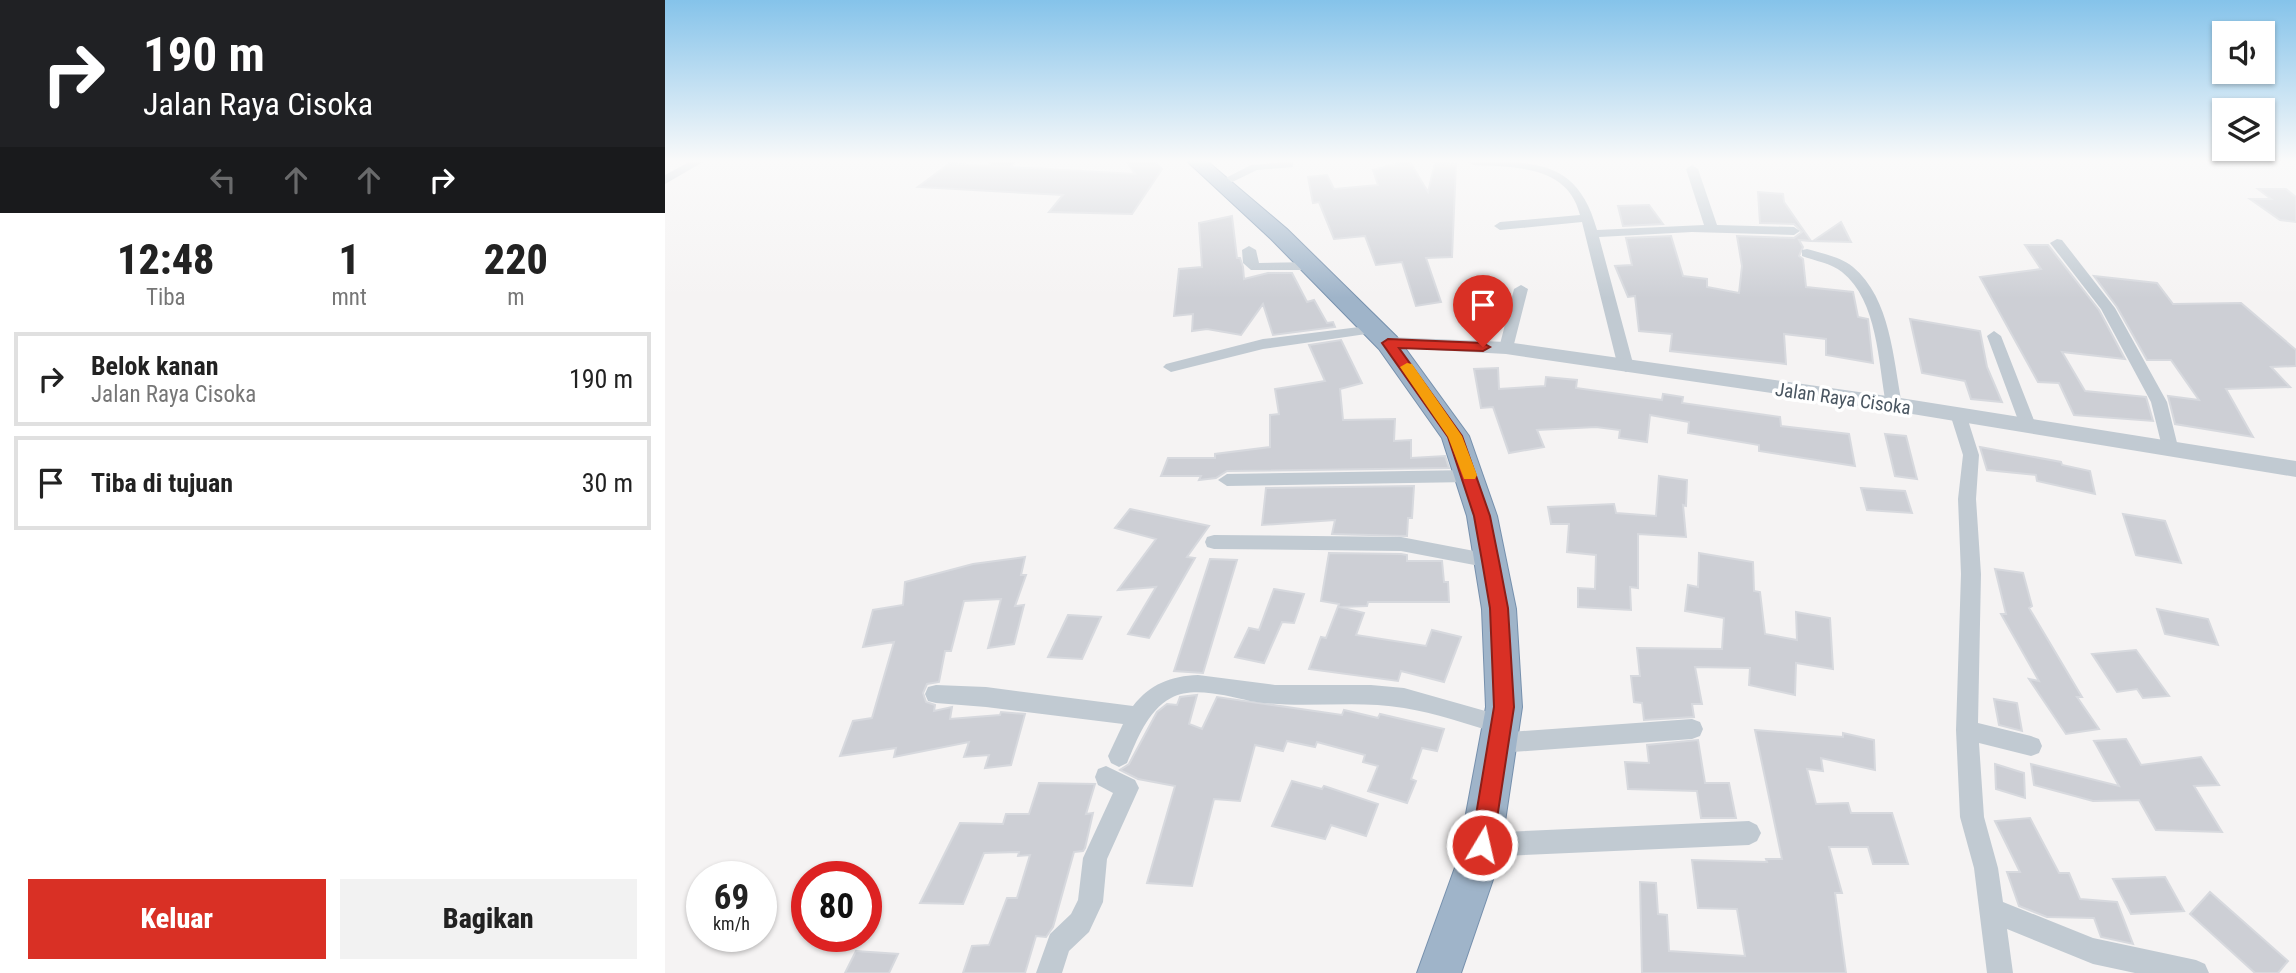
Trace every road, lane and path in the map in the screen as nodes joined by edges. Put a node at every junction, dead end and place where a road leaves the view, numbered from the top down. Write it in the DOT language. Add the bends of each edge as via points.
graph roads {
  1 [pos="1248,207"];
  2 [pos="1583,207"];
  3 [pos="1705,207"];
  4 [pos="1588,218"];
  5 [pos="1500,226"];
  6 [pos="1712,229"];
  7 [pos="1794,231"];
  8 [pos="1592,234"];
  9 [pos="2057,243"];
  10 [pos="1249,250"];
  11 [pos="1807,253"];
  12 [pos="1312,266"];
  13 [pos="1521,289"];
  14 [pos="1382,336"];
  15 [pos="1994,336"];
  16 [pos="1506,348"];
  17 [pos="1171,367"];
  18 [pos="1626,367"];
  19 [pos="1894,404"];
  20 [pos="1959,417"];
  21 [pos="2029,428"];
  22 [pos="2171,452"];
  23 [pos="2296,468"];
  24 [pos="1470,476"];
  25 [pos="1227,480"];
  26 [pos="1214,542"];
  27 [pos="1490,561"];
  28 [pos="936,694"];
  29 [pos="1139,716"];
  30 [pos="1692,729"];
  31 [pos="1967,730"];
  32 [pos="1500,734"];
  33 [pos="2031,746"];
  34 [pos="1749,833"];
  35 [pos="1482,845"];
  36 [pos="1993,911"];
  37 [pos="1049,973"];
  38 [pos="1439,973"];
  39 [pos="2000,973"];
  40 [pos="2196,973"];
  1 -- 12 [label="highway"];
  2 -- 4 [label="street"];
  3 -- 6 [label="street"];
  4 -- 5 [label="street"];
  4 -- 8 [label="street"];
  6 -- 7 [label="street"];
  6 -- 8 [label="street"];
  8 -- 18 [label="street"];
  9 -- 22 [label="street" via="2108,308 2159,401"];
  10 -- 12 [label="street" via="1250,263 1256,267"];
  11 -- 19 [label="street" via="1847,269 1865,291"];
  12 -- 14 [label="highway"];
  13 -- 16 [label="street"];
  14 -- 16 [label="street, Jalan Raya Cisoka"];
  14 -- 17 [label="street" via="1263,344"];
  14 -- 24 [label="highway" via="1455,436"];
  15 -- 21 [label="street"];
  16 -- 18 [label="street, Jalan Raya Cisoka"];
  18 -- 19 [label="street, Jalan Raya Cisoka"];
  19 -- 20 [label="street, Jalan Raya Cisoka"];
  20 -- 21 [label="street, Jalan Raya Cisoka"];
  20 -- 31 [label="street" via="1971,454"];
  21 -- 22 [label="street, Jalan Raya Cisoka"];
  22 -- 23 [label="street, Jalan Raya Cisoka"];
  24 -- 25 [label="street"];
  24 -- 27 [label="highway"];
  26 -- 27 [label="street" via="1401,544"];
  27 -- 32 [label="highway" via="1499,608"];
  28 -- 29 [label="street"];
  29 -- 32 [label="street" via="1153,698 1174,687 1208,685 1279,696 1336,693 1404,698"];
  29 -- 37 [label="street" via="1112,767 1127,788 1095,858 1090,902 1080,923 1059,943"];
  30 -- 32 [label="street"];
  31 -- 33 [label="street"];
  31 -- 36 [label="street" via="1972,817"];
  32 -- 35 [label="highway"];
  34 -- 35 [label="street"];
  35 -- 38 [label="highway"];
  36 -- 39 [label="street"];
  36 -- 40 [label="street" via="2093,951"];
}
